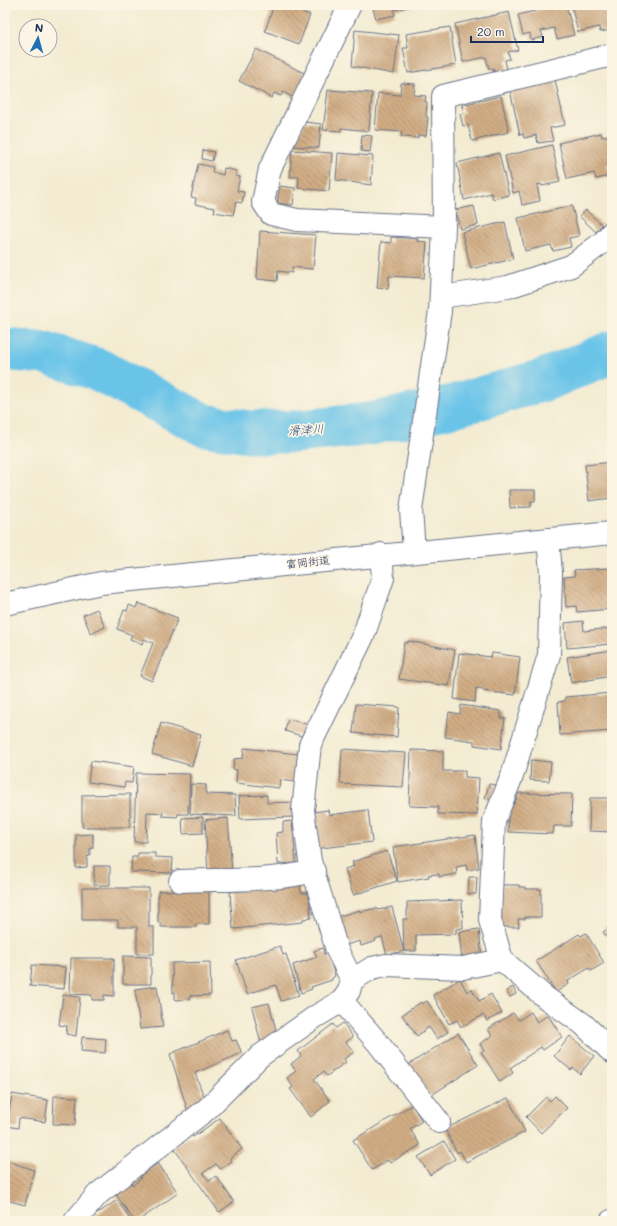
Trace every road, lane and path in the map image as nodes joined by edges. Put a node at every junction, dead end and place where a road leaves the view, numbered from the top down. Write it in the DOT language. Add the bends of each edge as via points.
graph roads {
  1 [pos="350,5"];
  2 [pos="612,56"];
  3 [pos="444,227"];
  4 [pos="612,232"];
  5 [pos="440,304"];
  6 [pos="612,533"];
  7 [pos="548,539"];
  8 [pos="414,551"];
  9 [pos="381,554"];
  10 [pos="5,604"];
  11 [pos="314,871"];
  12 [pos="180,881"];
  13 [pos="502,960"];
  14 [pos="352,980"];
  15 [pos="342,1001"];
  16 [pos="612,1052"];
  17 [pos="439,1122"];
  18 [pos="75,1221"];
  1 -- 3 [label="street" via="270,169 263,202 271,214 297,220"];
  2 -- 3 [label="street" via="443,96"];
  3 -- 5 [label="street"];
  4 -- 5 [label="street" via="571,266 508,287"];
  5 -- 8 [label="street" via="412,505"];
  6 -- 7 [label="street, 富岡街道"];
  7 -- 8 [label="street, 富岡街道"];
  7 -- 13 [label="street" via="551,572 549,655 512,776 494,821 490,920"];
  8 -- 9 [label="street, 富岡街道"];
  9 -- 10 [label="street, 富岡街道" via="101,583"];
  9 -- 11 [label="street" via="383,578 364,634 310,745 303,810 310,861"];
  11 -- 12 [label="street" via="264,878"];
  11 -- 14 [label="street" via="337,950"];
  13 -- 14 [label="street" via="463,968 386,965 372,968"];
  13 -- 16 [label="street" via="546,998 583,1024"];
  14 -- 15 [label="street" via="349,991"];
  15 -- 17 [label="street"];
  15 -- 18 [label="street" via="260,1056 207,1109 98,1194"];
}
